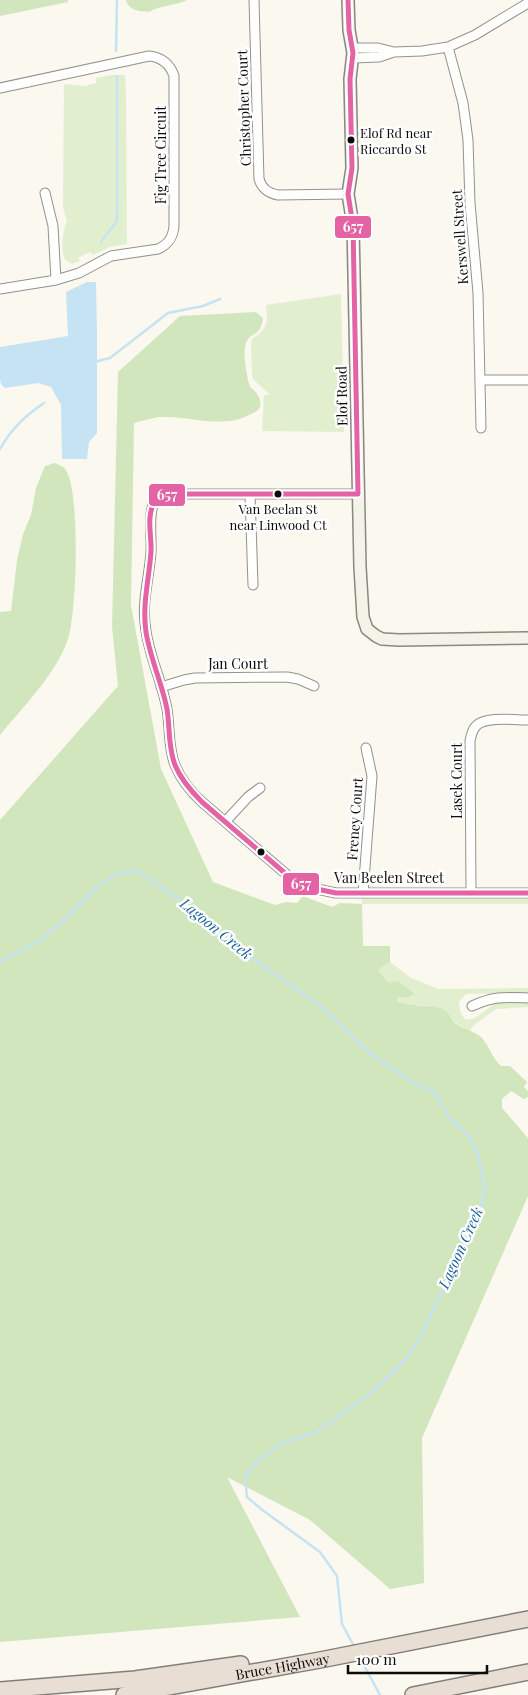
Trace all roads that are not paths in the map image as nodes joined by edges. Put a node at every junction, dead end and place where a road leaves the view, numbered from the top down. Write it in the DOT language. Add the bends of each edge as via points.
graph roads {
  1 [pos="254,0"];
  2 [pos="348,0"];
  3 [pos="524,3"];
  4 [pos="448,47"];
  5 [pos="353,53"];
  6 [pos="0,88"];
  7 [pos="45,193"];
  8 [pos="348,194"];
  9 [pos="56,280"];
  10 [pos="0,289"];
  11 [pos="480,380"];
  12 [pos="528,380"];
  13 [pos="481,428"];
  14 [pos="250,494"];
  15 [pos="358,494"];
  16 [pos="253,584"];
  17 [pos="528,638"];
  18 [pos="314,686"];
  19 [pos="162,687"];
  20 [pos="528,720"];
  21 [pos="366,748"];
  22 [pos="260,788"];
  23 [pos="225,822"];
  24 [pos="470,892"];
  25 [pos="528,892"];
  26 [pos="363,893"];
  27 [pos="528,998"];
  28 [pos="472,1006"];
  29 [pos="528,1619"];
  30 [pos="320,1660"];
  31 [pos="528,1672"];
  32 [pos="0,1690"];
  33 [pos="124,1695"];
  34 [pos="413,1695"];
  1 -- 8 [label="street, Christopher Court" via="261,185 271,194 278,195"];
  2 -- 5 [label="street, Elof Road"];
  3 -- 4 [label="street" via="475,35"];
  4 -- 5 [label="street" via="394,52 378,48"];
  4 -- 11 [label="street, Kerswell Street" via="463,102 468,140"];
  5 -- 8 [label="street, Elof Road" via="350,79 352,168"];
  6 -- 9 [label="street, Fig Tree Circuit" via="149,56 164,61 174,76 174,226 171,238 158,249 111,256 79,273"];
  7 -- 9 [label="street" via="54,232"];
  8 -- 15 [label="street, Elof Road" via="353,225"];
  9 -- 10 [label="street, Fig Tree Circuit"];
  11 -- 12 [label="street"];
  11 -- 13 [label="street, Kerswell Street"];
  14 -- 15 [label="street, Van Beelen Street"];
  14 -- 16 [label="street"];
  14 -- 19 [label="street, Van Beelen Street" via="170,494 154,503 151,561 144,602 145,629"];
  15 -- 17 [label="street, Elof Road" via="362,612 364,624 372,633 382,639 399,640"];
  18 -- 19 [label="street, Jan Court" via="278,678 195,678"];
  19 -- 23 [label="street, Van Beelen Street" via="174,763 180,776 190,790"];
  20 -- 24 [label="street, Lasek Court" via="483,721 472,731"];
  21 -- 26 [label="street, Freney Court" via="372,776"];
  22 -- 23 [label="street"];
  23 -- 26 [label="street, Van Beelen Street" via="293,880 321,891"];
  24 -- 25 [label="street, Van Beelen Street"];
  24 -- 26 [label="street, Van Beelen Street"];
  27 -- 28 [label="street" via="497,997"];
  29 -- 30 [label="highway, Bruce Highway"];
  30 -- 32 [label="highway" via="258,1661 135,1679"];
  30 -- 33 [label="highway, Bruce Highway"];
  31 -- 34 [label="highway"];
}
